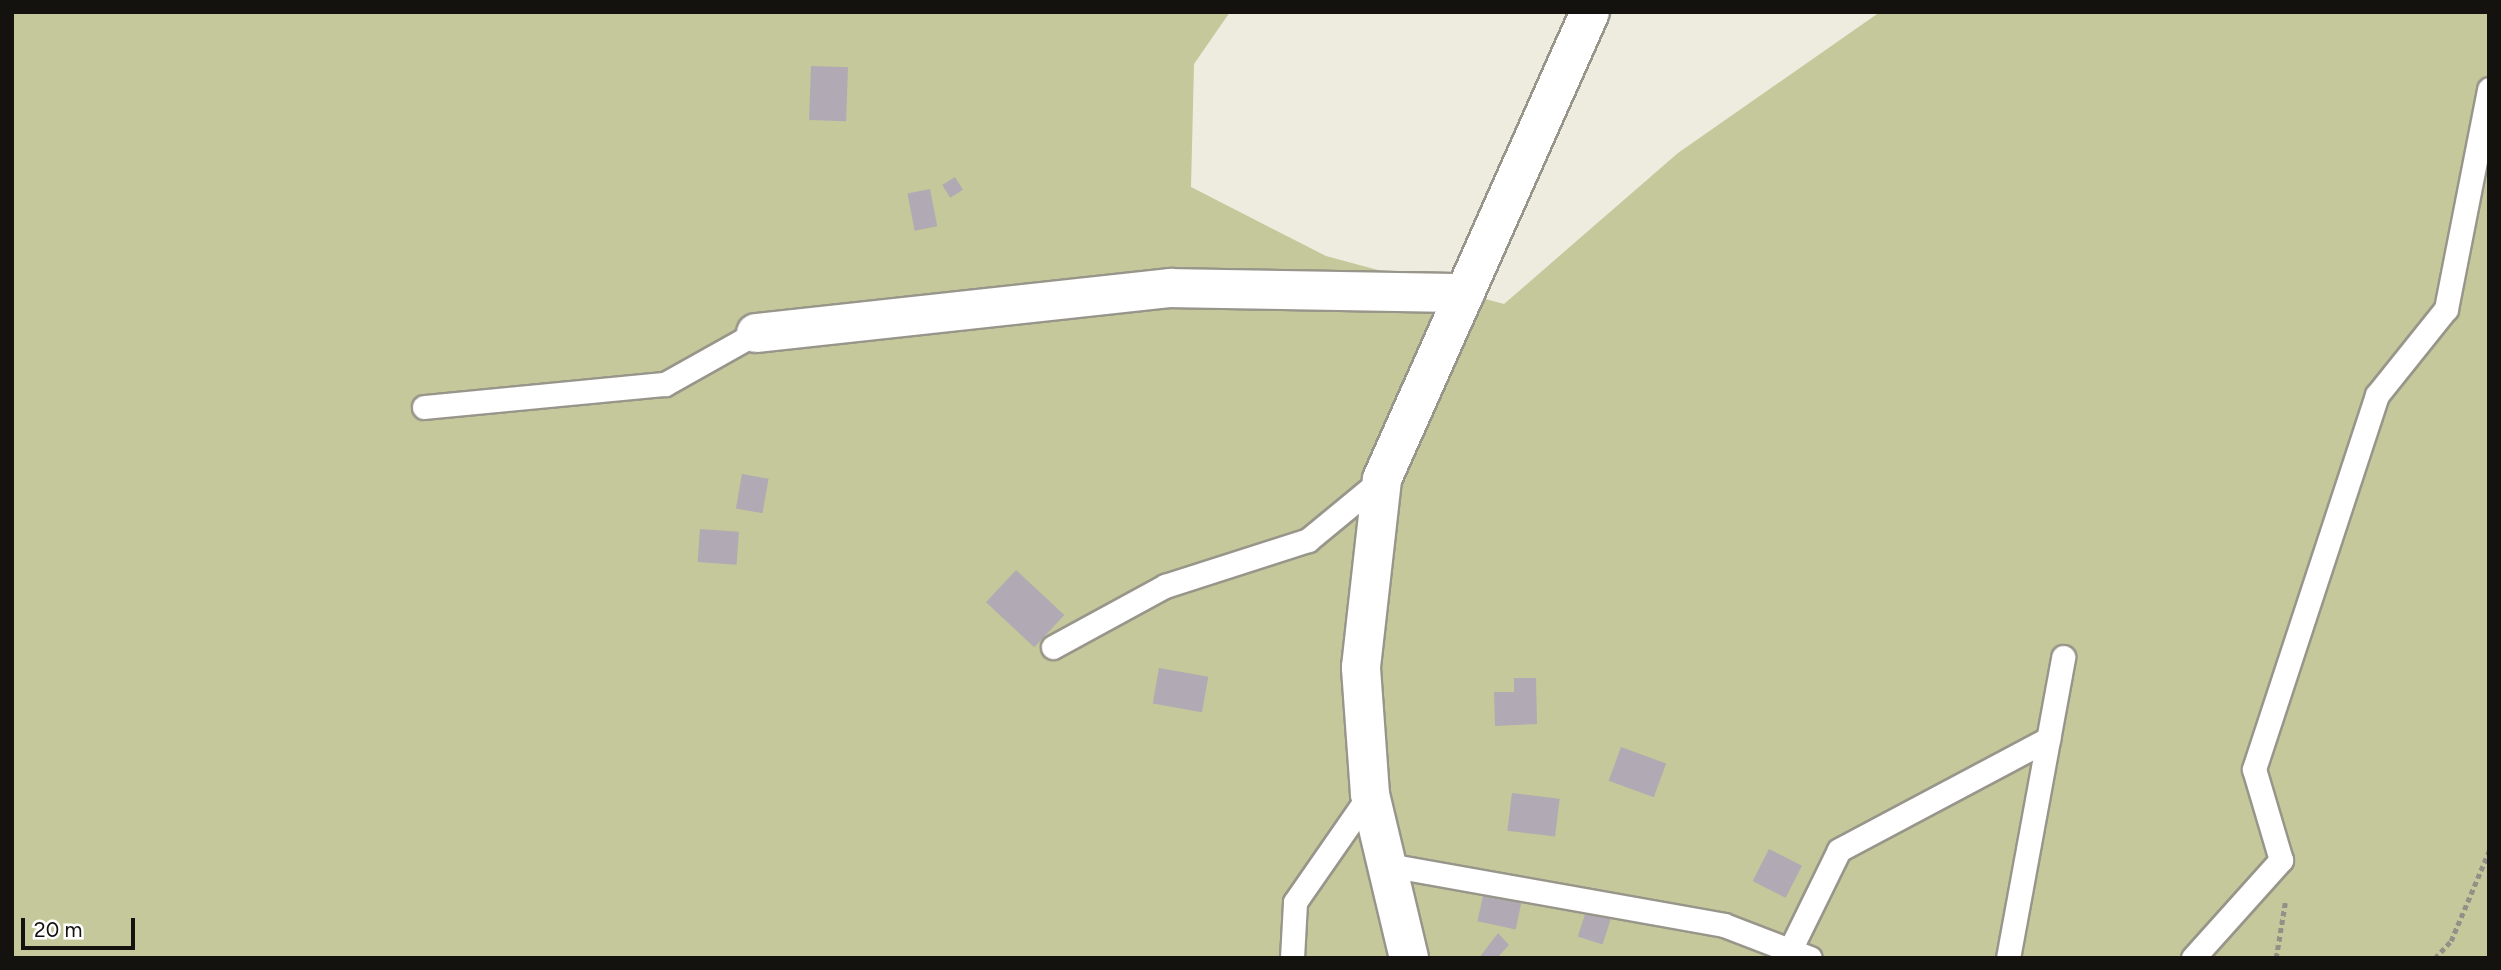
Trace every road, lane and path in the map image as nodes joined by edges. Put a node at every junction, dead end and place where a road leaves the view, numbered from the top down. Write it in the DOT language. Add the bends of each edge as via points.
graph roads {
  1 [pos="1590,12"];
  2 [pos="2489,89"];
  3 [pos="1465,293"];
  4 [pos="756,333"];
  5 [pos="424,407"];
  6 [pos="1382,479"];
  7 [pos="1053,647"];
  8 [pos="2063,656"];
  9 [pos="2048,739"];
  10 [pos="1370,794"];
  11 [pos="2489,851"];
  12 [pos="1388,865"];
  13 [pos="1800,954"];
  14 [pos="1292,958"];
  15 [pos="1409,958"];
  16 [pos="2008,958"];
  17 [pos="2193,958"];
  18 [pos="2435,958"];
  1 -- 3 [label="street"];
  2 -- 17 [label="lane" via="2446,309 2376,396 2254,769 2281,860"];
  3 -- 4 [label="street" via="1171,288"];
  3 -- 6 [label="street"];
  4 -- 5 [label="lane" via="665,384"];
  6 -- 7 [label="lane" via="1308,540 1165,586"];
  6 -- 10 [label="street" via="1361,667"];
  8 -- 9 [label="lane"];
  9 -- 13 [label="lane" via="1839,850"];
  9 -- 16 [label="lane"];
  10 -- 12 [label="street"];
  10 -- 14 [label="lane" via="1295,902"];
  11 -- 18 [label="path" via="2451,941"];
  12 -- 13 [label="lane" via="1724,926"];
  12 -- 15 [label="street"];
}
